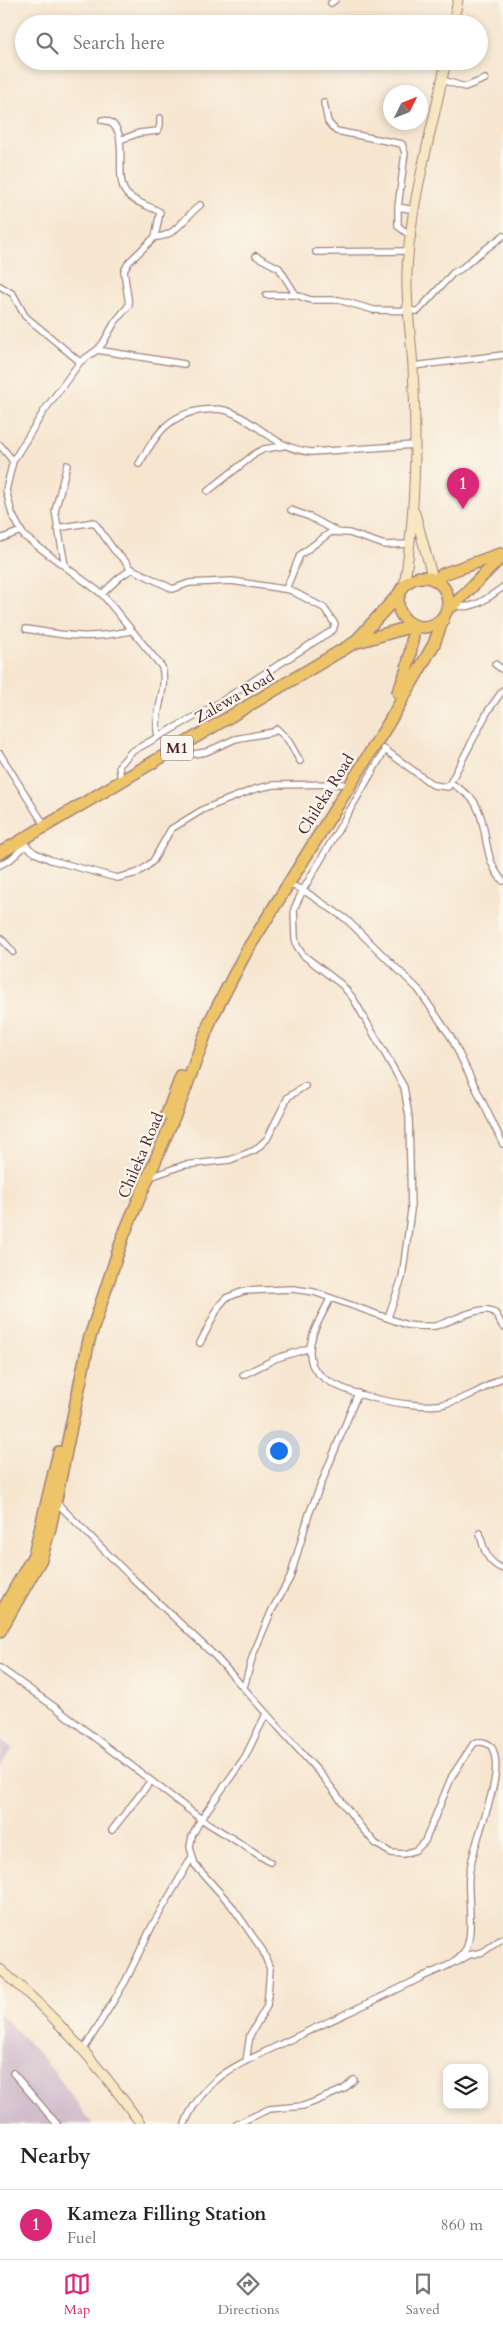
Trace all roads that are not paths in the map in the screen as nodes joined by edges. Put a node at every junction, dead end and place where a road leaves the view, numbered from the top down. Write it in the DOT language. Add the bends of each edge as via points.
graph roads {
  1 [pos="458,0"];
  2 [pos="455,15"];
  3 [pos="444,70"];
  4 [pos="485,79"];
  5 [pos="442,80"];
  6 [pos="324,103"];
  7 [pos="160,118"];
  8 [pos="102,120"];
  9 [pos="120,140"];
  10 [pos="200,205"];
  11 [pos="398,207"];
  12 [pos="415,210"];
  13 [pos="503,236"];
  14 [pos="155,237"];
  15 [pos="412,237"];
  16 [pos="410,251"];
  17 [pos="316,252"];
  18 [pos="256,256"];
  19 [pos="0,286"];
  20 [pos="266,295"];
  21 [pos="296,295"];
  22 [pos="406,312"];
  23 [pos="97,350"];
  24 [pos="503,355"];
  25 [pos="80,362"];
  26 [pos="184,364"];
  27 [pos="412,366"];
  28 [pos="0,445"];
  29 [pos="415,445"];
  30 [pos="283,446"];
  31 [pos="14,461"];
  32 [pos="140,464"];
  33 [pos="67,465"];
  34 [pos="208,491"];
  35 [pos="414,506"];
  36 [pos="291,510"];
  37 [pos="57,528"];
  38 [pos="21,531"];
  39 [pos="336,531"];
  40 [pos="0,540"];
  41 [pos="410,544"];
  42 [pos="503,554"];
  43 [pos="65,565"];
  44 [pos="130,569"];
  45 [pos="434,579"];
  46 [pos="503,586"];
  47 [pos="286,589"];
  48 [pos="402,589"];
  49 [pos="102,594"];
  50 [pos="451,606"];
  51 [pos="443,619"];
  52 [pos="414,626"];
  53 [pos="26,628"];
  54 [pos="130,631"];
  55 [pos="354,643"];
  56 [pos="495,664"];
  57 [pos="503,670"];
  58 [pos="503,690"];
  59 [pos="158,737"];
  60 [pos="381,747"];
  61 [pos="174,749"];
  62 [pos="0,754"];
  63 [pos="300,761"];
  64 [pos="121,781"];
  65 [pos="451,783"];
  66 [pos="343,784"];
  67 [pos="45,826"];
  68 [pos="23,843"];
  69 [pos="0,853"];
  70 [pos="0,865"];
  71 [pos="503,880"];
  72 [pos="288,884"];
  73 [pos="303,890"];
  74 [pos="0,937"];
  75 [pos="13,952"];
  76 [pos="305,1086"];
  77 [pos="503,1144"];
  78 [pos="150,1177"];
  79 [pos="330,1299"];
  80 [pos="388,1317"];
  81 [pos="503,1327"];
  82 [pos="200,1343"];
  83 [pos="310,1348"];
  84 [pos="242,1375"];
  85 [pos="503,1377"];
  86 [pos="358,1393"];
  87 [pos="56,1502"];
  88 [pos="480,1533"];
  89 [pos="503,1569"];
  90 [pos="0,1615"];
  91 [pos="0,1631"];
  92 [pos="0,1668"];
  93 [pos="244,1687"];
  94 [pos="266,1714"];
  95 [pos="150,1782"];
  96 [pos="201,1819"];
  97 [pos="112,1830"];
  98 [pos="192,1858"];
  99 [pos="270,1862"];
  100 [pos="503,1938"];
  101 [pos="452,1962"];
  102 [pos="0,1968"];
  103 [pos="84,2049"];
  104 [pos="246,2061"];
  105 [pos="13,2074"];
  106 [pos="354,2080"];
  107 [pos="57,2124"];
  108 [pos="141,2124"];
  109 [pos="185,2124"];
  110 [pos="237,2124"];
  1 -- 2 [label="main road"];
  3 -- 5 [label="main road"];
  4 -- 5 [label="street" via="465,87"];
  5 -- 12 [label="main road"];
  6 -- 11 [label="street" via="328,122 336,131 402,144 405,154"];
  7 -- 9 [label="street" via="158,132 139,133"];
  8 -- 9 [label="street" via="114,124"];
  9 -- 14 [label="street" via="124,190 160,212"];
  10 -- 14 [label="street" via="172,234"];
  11 -- 12 [label="street"];
  11 -- 15 [label="street" via="398,226"];
  12 -- 15 [label="main road"];
  13 -- 22 [label="street" via="453,273 425,306"];
  14 -- 23 [label="street" via="124,271 129,304"];
  15 -- 16 [label="main road"];
  16 -- 17 [label="street"];
  16 -- 22 [label="main road"];
  18 -- 21 [label="street" via="279,268"];
  19 -- 25 [label="street" via="12,294 25,316"];
  20 -- 21 [label="street"];
  21 -- 22 [label="street" via="311,300 339,300 374,310"];
  22 -- 27 [label="main road"];
  23 -- 25 [label="street"];
  23 -- 26 [label="street"];
  24 -- 27 [label="street"];
  25 -- 31 [label="street" via="44,411"];
  27 -- 29 [label="main road"];
  28 -- 31 [label="street"];
  29 -- 30 [label="street" via="311,452"];
  29 -- 35 [label="main road"];
  30 -- 32 [label="street" via="234,413 220,409 189,412 174,418 164,427"];
  30 -- 34 [label="street" via="256,453"];
  31 -- 38 [label="street" via="6,490 12,514"];
  33 -- 37 [label="street" via="55,511"];
  35 -- 41 [label="main road"];
  35 -- 45 [label="main road"];
  36 -- 39 [label="street"];
  37 -- 43 [label="street"];
  37 -- 44 [label="street" via="94,522"];
  38 -- 40 [label="street"];
  38 -- 43 [label="street" via="33,544"];
  39 -- 41 [label="street" via="385,545"];
  39 -- 47 [label="street" via="300,555"];
  41 -- 48 [label="main road"];
  42 -- 45 [label="highway, M1"];
  42 -- 50 [label="highway, M1"];
  43 -- 49 [label="street"];
  44 -- 47 [label="street" via="172,589 189,584 232,581"];
  44 -- 49 [label="street"];
  45 -- 48 [label="highway, M1" via="417,578"];
  45 -- 50 [label="highway" via="446,591"];
  46 -- 50 [label="street" via="471,607"];
  47 -- 59 [label="street" via="324,608 334,622 333,630 212,707"];
  48 -- 52 [label="highway" via="399,609 404,619"];
  48 -- 55 [label="highway, Zalewa Road / M1"];
  49 -- 54 [label="street"];
  50 -- 51 [label="highway, M1"];
  51 -- 52 [label="highway, M1" via="427,628"];
  51 -- 60 [label="highway, Chileka Road" via="434,644 388,724"];
  52 -- 55 [label="highway, Zalewa Road / M1"];
  52 -- 66 [label="highway" via="411,658 405,678"];
  53 -- 54 [label="street" via="91,638"];
  54 -- 59 [label="street" via="162,668 165,677 156,723"];
  55 -- 61 [label="highway, Zalewa Road / M1"];
  56 -- 57 [label="street"];
  58 -- 65 [label="street" via="488,711"];
  59 -- 64 [label="street" via="123,759 119,766"];
  60 -- 65 [label="street" via="432,785 448,787"];
  60 -- 72 [label="highway, Chileka Road" via="359,767"];
  60 -- 73 [label="street"];
  61 -- 63 [label="street" via="182,756 194,755 235,739 267,734 277,729 288,740"];
  61 -- 64 [label="highway, Zalewa Road / M1"];
  62 -- 67 [label="street"];
  64 -- 67 [label="highway, Zalewa Road / M1"];
  65 -- 71 [label="street" via="474,801 490,862"];
  66 -- 68 [label="street" via="274,785 204,809 171,830 146,867 122,877 109,878 51,860"];
  66 -- 90 [label="highway" via="241,946 205,1018 159,1138 118,1232 85,1332 34,1555"];
  67 -- 68 [label="highway, Zalewa Road / M1"];
  68 -- 69 [label="highway, Zalewa Road / M1"];
  68 -- 70 [label="street" via="11,859"];
  72 -- 73 [label="street"];
  72 -- 78 [label="highway, Chileka Road" via="226,988"];
  73 -- 77 [label="street" via="346,919 418,989 451,1037"];
  73 -- 80 [label="street" via="294,909 297,946 303,955 342,985 353,998 404,1087 409,1117 411,1210 404,1269"];
  74 -- 75 [label="street"];
  76 -- 78 [label="street" via="288,1097 267,1139 255,1150 237,1159 191,1164"];
  78 -- 87 [label="highway, Chileka Road" via="124,1234 89,1340"];
  79 -- 80 [label="street"];
  79 -- 82 [label="street" via="304,1290 234,1294 219,1306"];
  79 -- 83 [label="street"];
  80 -- 81 [label="street" via="407,1326 436,1326 490,1309"];
  83 -- 84 [label="street" via="277,1358"];
  83 -- 86 [label="street" via="316,1372 340,1388"];
  85 -- 86 [label="street" via="465,1398 428,1407"];
  86 -- 93 [label="street" via="309,1514 290,1578 253,1655"];
  87 -- 91 [label="highway, Chileka Road" via="41,1559"];
  87 -- 93 [label="street" via="192,1632"];
  88 -- 89 [label="street" via="488,1557"];
  92 -- 95 [label="street"];
  93 -- 94 [label="street"];
  94 -- 96 [label="street" via="245,1756"];
  94 -- 101 [label="street" via="324,1778 376,1844 391,1853 404,1854 416,1850 425,1841 452,1776 474,1743 480,1741 492,1748 497,1756 498,1771 471,1865 468,1945 465,1952"];
  95 -- 96 [label="street"];
  95 -- 97 [label="street"];
  96 -- 98 [label="street" via="192,1836"];
  96 -- 99 [label="street"];
  98 -- 103 [label="street" via="125,1982"];
  98 -- 104 [label="street" via="200,1872 235,1910 270,1968 267,2006 250,2035"];
  100 -- 101 [label="street" via="483,1952"];
  101 -- 104 [label="street"];
  102 -- 103 [label="main road"];
  103 -- 108 [label="main road"];
  104 -- 109 [label="street" via="208,2088"];
  105 -- 107 [label="street"];
  106 -- 110 [label="street" via="344,2089 314,2102 269,2109"];
}
